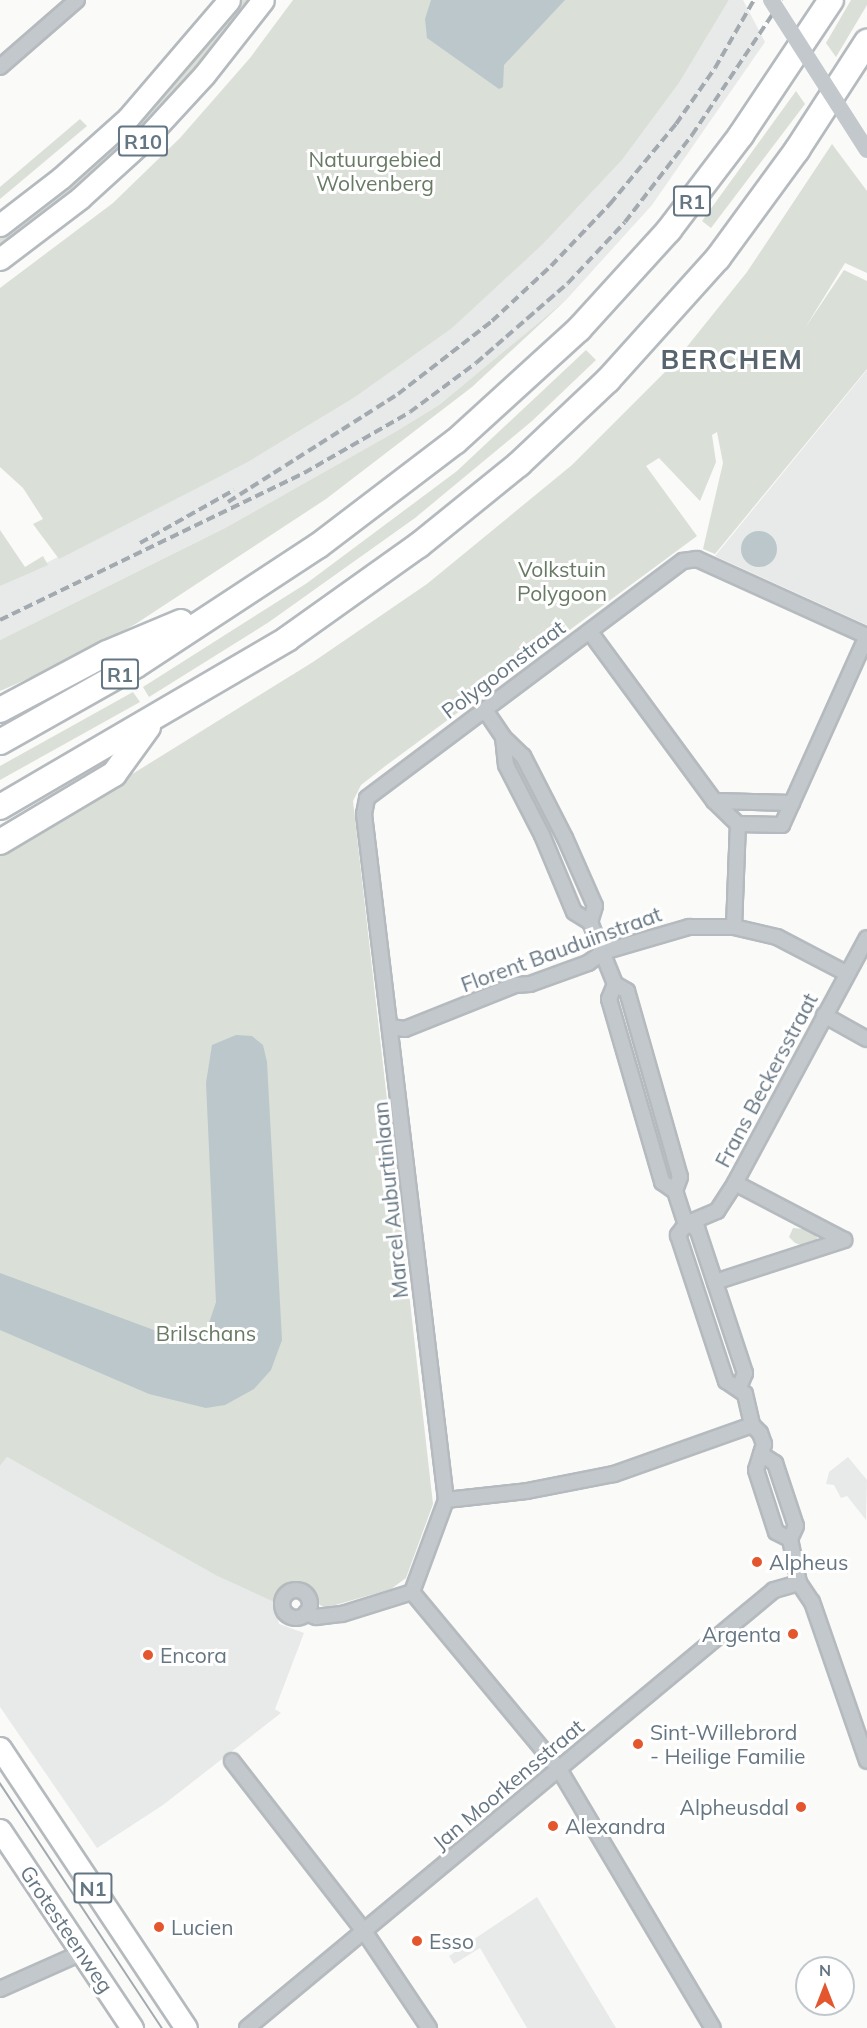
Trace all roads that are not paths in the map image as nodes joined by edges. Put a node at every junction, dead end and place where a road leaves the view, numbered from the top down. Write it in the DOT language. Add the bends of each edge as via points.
graph roads {
  1 [pos="77,0"];
  2 [pos="229,0"];
  3 [pos="263,0"];
  4 [pos="771,0"];
  5 [pos="831,0"];
  6 [pos="867,42"];
  7 [pos="0,67"];
  8 [pos="867,150"];
  9 [pos="0,225"];
  10 [pos="0,259"];
  11 [pos="236,599"];
  12 [pos="590,632"];
  13 [pos="867,636"];
  14 [pos="0,710"];
  15 [pos="485,710"];
  16 [pos="153,721"];
  17 [pos="503,737"];
  18 [pos="0,742"];
  19 [pos="366,798"];
  20 [pos="714,801"];
  21 [pos="792,803"];
  22 [pos="0,807"];
  23 [pos="738,824"];
  24 [pos="0,842"];
  25 [pos="590,922"];
  26 [pos="734,927"];
  27 [pos="867,938"];
  28 [pos="603,952"];
  29 [pos="846,973"];
  30 [pos="615,984"];
  31 [pos="824,1015"];
  32 [pos="392,1027"];
  33 [pos="867,1039"];
  34 [pos="735,1183"];
  35 [pos="675,1191"];
  36 [pos="686,1224"];
  37 [pos="715,1282"];
  38 [pos="739,1388"];
  39 [pos="752,1425"];
  40 [pos="761,1454"];
  41 [pos="446,1500"];
  42 [pos="790,1539"];
  43 [pos="799,1583"];
  44 [pos="412,1592"];
  45 [pos="306,1613"];
  46 [pos="0,1748"];
  47 [pos="232,1761"];
  48 [pos="867,1761"];
  49 [pos="559,1769"];
  50 [pos="0,1830"];
  51 [pos="364,1931"];
  52 [pos="83,1952"];
  53 [pos="0,1989"];
  54 [pos="132,2028"];
  55 [pos="186,2028"];
  56 [pos="248,2028"];
  57 [pos="429,2028"];
  58 [pos="712,2028"];
  1 -- 7 [label="street"];
  2 -- 9 [label="main road, R10" via="128,118 61,178"];
  3 -- 10 [label="main road, R10" via="204,75 147,137 80,198"];
  4 -- 8 [label="street, bridge"];
  5 -- 11 [label="highway, R1" via="692,202 579,329 448,448 318,546"];
  6 -- 16 [label="highway, R1" via="797,150 718,258 580,407 486,493 367,585 270,651"];
  11 -- 14 [label="highway" via="107,653"];
  11 -- 18 [label="highway, R1" via="135,666"];
  12 -- 13 [label="street, Polygoonstraat" via="682,561 697,559"];
  12 -- 15 [label="street, Polygoonstraat"];
  12 -- 20 [label="street"];
  13 -- 21 [label="street"];
  15 -- 17 [label="street"];
  15 -- 19 [label="street, Polygoonstraat"];
  16 -- 22 [label="highway, R1"];
  16 -- 24 [label="highway" via="114,774"];
  17 -- 25 [label="street" via="506,765 542,835 574,912"];
  17 -- 25 [label="street" via="523,756 579,868 595,906"];
  19 -- 32 [label="street, Marcel Auburtinlaan" via="364,814"];
  20 -- 21 [label="street"];
  20 -- 23 [label="street"];
  21 -- 23 [label="street" via="782,825"];
  23 -- 26 [label="street"];
  25 -- 28 [label="street"];
  26 -- 28 [label="street, Florent Bauduinstraat" via="689,927"];
  26 -- 29 [label="street, Florent Bauduinstraat" via="777,937"];
  27 -- 29 [label="street, Frans Beckersstraat"];
  28 -- 30 [label="street"];
  28 -- 32 [label="street, Florent Bauduinstraat" via="588,963 530,984 515,985 405,1029"];
  29 -- 31 [label="street, Frans Beckersstraat"];
  30 -- 35 [label="street" via="627,991 648,1059 680,1177"];
  30 -- 35 [label="street" via="609,999 662,1182"];
  31 -- 33 [label="street"];
  31 -- 34 [label="street, Frans Beckersstraat"];
  32 -- 41 [label="street, Marcel Auburtinlaan"];
  34 -- 36 [label="street, Frans Beckersstraat" via="717,1211"];
  34 -- 37 [label="street" via="844,1240"];
  35 -- 36 [label="street"];
  36 -- 37 [label="street" via="697,1228"];
  36 -- 38 [label="street" via="678,1235 726,1381"];
  37 -- 38 [label="street" via="745,1372"];
  38 -- 39 [label="street" via="748,1402"];
  39 -- 40 [label="street" via="764,1444"];
  39 -- 41 [label="street" via="614,1474 527,1491"];
  40 -- 42 [label="street" via="775,1463 796,1526"];
  40 -- 42 [label="street" via="756,1470 776,1532"];
  41 -- 44 [label="street, Marcel Auburtinlaan"];
  42 -- 43 [label="street"];
  43 -- 48 [label="street" via="812,1602"];
  43 -- 49 [label="street, Jan Moorkensstraat" via="774,1590"];
  44 -- 45 [label="street" via="342,1614 316,1617"];
  44 -- 49 [label="street"];
  46 -- 55 [label="main road, Grotesteenweg / N1"];
  47 -- 51 [label="street"];
  49 -- 51 [label="street, Jan Moorkensstraat"];
  49 -- 58 [label="street"];
  50 -- 52 [label="main road, Grotesteenweg / N1"];
  51 -- 56 [label="street, Jan Moorkensstraat"];
  51 -- 57 [label="street"];
  52 -- 53 [label="street"];
  52 -- 54 [label="main road, Grotesteenweg / N1"];
}
